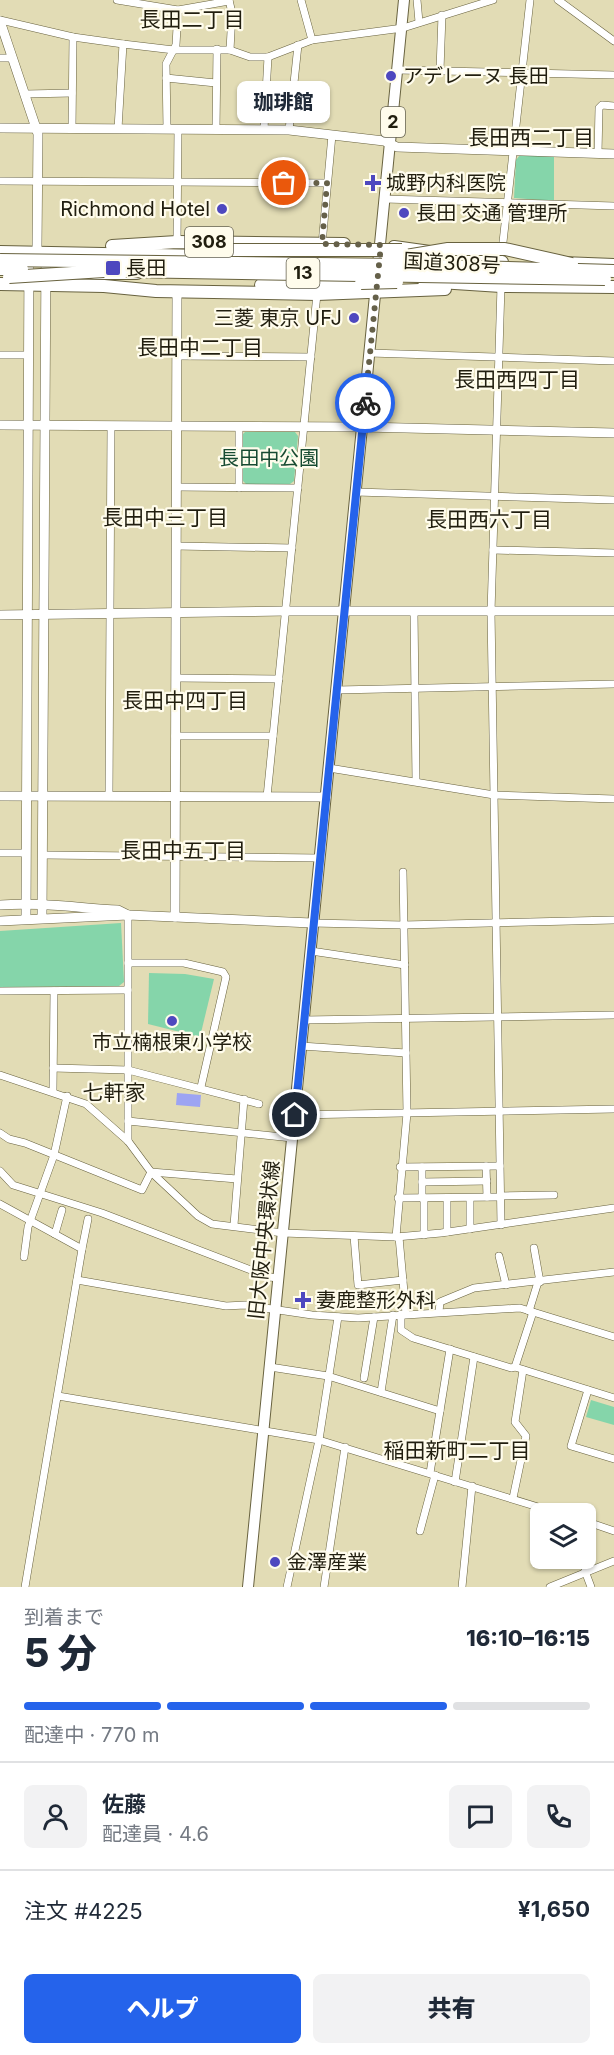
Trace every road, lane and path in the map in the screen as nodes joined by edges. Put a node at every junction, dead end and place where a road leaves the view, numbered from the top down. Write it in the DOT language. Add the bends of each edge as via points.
graph roads {
  1 [pos="117,0"];
  2 [pos="301,0"];
  3 [pos="404,0"];
  4 [pos="417,0"];
  5 [pos="493,0"];
  6 [pos="530,0"];
  7 [pos="558,0"];
  8 [pos="229,1"];
  9 [pos="178,10"];
  10 [pos="442,15"];
  11 [pos="0,21"];
  12 [pos="419,22"];
  13 [pos="403,28"];
  14 [pos="73,37"];
  15 [pos="312,39"];
  16 [pos="614,41"];
  17 [pos="123,44"];
  18 [pos="298,45"];
  19 [pos="217,49"];
  20 [pos="174,50"];
  21 [pos="230,50"];
  22 [pos="268,57"];
  23 [pos="0,58"];
  24 [pos="12,58"];
  25 [pos="399,70"];
  26 [pos="440,70"];
  27 [pos="522,72"];
  28 [pos="614,75"];
  29 [pos="166,78"];
  30 [pos="216,83"];
  31 [pos="72,93"];
  32 [pos="26,94"];
  33 [pos="614,106"];
  34 [pos="0,128"];
  35 [pos="37,129"];
  36 [pos="72,129"];
  37 [pos="118,129"];
  38 [pos="167,129"];
  39 [pos="178,129"];
  40 [pos="264,129"];
  41 [pos="216,130"];
  42 [pos="290,130"];
  43 [pos="332,135"];
  44 [pos="390,144"];
  45 [pos="513,150"];
  46 [pos="598,153"];
  47 [pos="614,153"];
  48 [pos="0,181"];
  49 [pos="38,181"];
  50 [pos="178,182"];
  51 [pos="327,183"];
  52 [pos="385,199"];
  53 [pos="507,202"];
  54 [pos="614,206"];
  55 [pos="177,242"];
  56 [pos="322,244"];
  57 [pos="381,245"];
  58 [pos="110,246"];
  59 [pos="0,247"];
  60 [pos="448,249"];
  61 [pos="37,251"];
  62 [pos="0,256"];
  63 [pos="379,261"];
  64 [pos="502,262"];
  65 [pos="348,264"];
  66 [pos="614,265"];
  67 [pos="104,267"];
  68 [pos="0,271"];
  69 [pos="614,271"];
  70 [pos="0,277"];
  71 [pos="377,278"];
  72 [pos="524,278"];
  73 [pos="28,279"];
  74 [pos="45,279"];
  75 [pos="614,279"];
  76 [pos="0,284"];
  77 [pos="104,286"];
  78 [pos="501,286"];
  79 [pos="614,287"];
  80 [pos="177,292"];
  81 [pos="317,294"];
  82 [pos="376,294"];
  83 [pos="370,353"];
  84 [pos="0,355"];
  85 [pos="28,356"];
  86 [pos="177,356"];
  87 [pos="311,357"];
  88 [pos="498,357"];
  89 [pos="614,361"];
  90 [pos="28,424"];
  91 [pos="0,425"];
  92 [pos="44,425"];
  93 [pos="111,426"];
  94 [pos="176,427"];
  95 [pos="363,427"];
  96 [pos="239,428"];
  97 [pos="304,428"];
  98 [pos="496,430"];
  99 [pos="614,433"];
  100 [pos="176,487"];
  101 [pos="239,488"];
  102 [pos="298,488"];
  103 [pos="356,492"];
  104 [pos="494,497"];
  105 [pos="614,500"];
  106 [pos="176,546"];
  107 [pos="292,548"];
  108 [pos="493,550"];
  109 [pos="614,554"];
  110 [pos="286,611"];
  111 [pos="614,611"];
  112 [pos="176,612"];
  113 [pos="344,612"];
  114 [pos="414,612"];
  115 [pos="491,612"];
  116 [pos="110,614"];
  117 [pos="0,615"];
  118 [pos="27,615"];
  119 [pos="44,615"];
  120 [pos="176,678"];
  121 [pos="279,679"];
  122 [pos="614,684"];
  123 [pos="491,686"];
  124 [pos="416,689"];
  125 [pos="337,690"];
  126 [pos="175,736"];
  127 [pos="273,736"];
  128 [pos="329,768"];
  129 [pos="416,780"];
  130 [pos="494,795"];
  131 [pos="0,796"];
  132 [pos="26,796"];
  133 [pos="44,796"];
  134 [pos="109,796"];
  135 [pos="175,797"];
  136 [pos="267,797"];
  137 [pos="326,797"];
  138 [pos="614,800"];
  139 [pos="0,853"];
  140 [pos="26,853"];
  141 [pos="43,855"];
  142 [pos="175,857"];
  143 [pos="320,858"];
  144 [pos="403,872"];
  145 [pos="26,903"];
  146 [pos="0,905"];
  147 [pos="42,907"];
  148 [pos="128,915"];
  149 [pos="175,917"];
  150 [pos="42,918"];
  151 [pos="26,919"];
  152 [pos="614,920"];
  153 [pos="0,921"];
  154 [pos="495,922"];
  155 [pos="312,923"];
  156 [pos="403,925"];
  157 [pos="310,951"];
  158 [pos="128,963"];
  159 [pos="405,965"];
  160 [pos="128,990"];
  161 [pos="0,991"];
  162 [pos="54,991"];
  163 [pos="614,1015"];
  164 [pos="498,1018"];
  165 [pos="405,1019"];
  166 [pos="304,1020"];
  167 [pos="301,1046"];
  168 [pos="406,1053"];
  169 [pos="53,1068"];
  170 [pos="128,1070"];
  171 [pos="0,1075"];
  172 [pos="201,1087"];
  173 [pos="53,1091"];
  174 [pos="67,1096"];
  175 [pos="244,1099"];
  176 [pos="259,1104"];
  177 [pos="614,1109"];
  178 [pos="499,1111"];
  179 [pos="407,1113"];
  180 [pos="295,1115"];
  181 [pos="128,1121"];
  182 [pos="0,1133"];
  183 [pos="242,1133"];
  184 [pos="292,1138"];
  185 [pos="128,1141"];
  186 [pos="54,1155"];
  187 [pos="486,1166"];
  188 [pos="500,1166"];
  189 [pos="400,1167"];
  190 [pos="422,1167"];
  191 [pos="0,1171"];
  192 [pos="151,1172"];
  193 [pos="237,1179"];
  194 [pos="487,1181"];
  195 [pos="422,1182"];
  196 [pos="42,1195"];
  197 [pos="554,1195"];
  198 [pos="500,1196"];
  199 [pos="487,1197"];
  200 [pos="398,1198"];
  201 [pos="423,1198"];
  202 [pos="447,1198"];
  203 [pos="470,1198"];
  204 [pos="0,1204"];
  205 [pos="614,1208"];
  206 [pos="62,1210"];
  207 [pos="88,1219"];
  208 [pos="31,1221"];
  209 [pos="234,1225"];
  210 [pos="501,1225"];
  211 [pos="470,1229"];
  212 [pos="447,1232"];
  213 [pos="283,1233"];
  214 [pos="55,1234"];
  215 [pos="424,1235"];
  216 [pos="354,1236"];
  217 [pos="397,1237"];
  218 [pos="534,1248"];
  219 [pos="82,1249"];
  220 [pos="499,1256"];
  221 [pos="24,1257"];
  222 [pos="614,1272"];
  223 [pos="279,1278"];
  224 [pos="77,1280"];
  225 [pos="403,1280"];
  226 [pos="539,1282"];
  227 [pos="506,1285"];
  228 [pos="275,1309"];
  229 [pos="531,1311"];
  230 [pos="439,1312"];
  231 [pos="404,1314"];
  232 [pos="393,1315"];
  233 [pos="338,1317"];
  234 [pos="374,1317"];
  235 [pos="614,1336"];
  236 [pos="450,1349"];
  237 [pos="474,1357"];
  238 [pos="270,1367"];
  239 [pos="514,1367"];
  240 [pos="523,1370"];
  241 [pos="328,1377"];
  242 [pos="364,1378"];
  243 [pos="588,1390"];
  244 [pos="381,1392"];
  245 [pos="58,1396"];
  246 [pos="614,1398"];
  247 [pos="440,1411"];
  248 [pos="264,1430"];
  249 [pos="318,1440"];
  250 [pos="345,1447"];
  251 [pos="614,1460"];
  252 [pos="432,1474"];
  253 [pos="454,1482"];
  254 [pos="472,1486"];
  255 [pos="513,1498"];
  256 [pos="530,1504"];
  257 [pos="596,1525"];
  258 [pos="420,1531"];
  259 [pos="614,1531"];
  260 [pos="614,1561"];
  261 [pos="585,1571"];
  262 [pos="561,1585"];
  263 [pos="25,1587"];
  264 [pos="248,1587"];
  265 [pos="287,1587"];
  266 [pos="324,1587"];
  267 [pos="462,1587"];
  268 [pos="550,1587"];
  269 [pos="591,1587"];
  1 -- 9 [label="street"];
  2 -- 15 [label="street"];
  3 -- 13 [label="main road, 旧大阪中央環状線 / 2"];
  4 -- 12 [label="street"];
  5 -- 10 [label="street"];
  6 -- 27 [label="street"];
  7 -- 16 [label="street"];
  8 -- 9 [label="street"];
  8 -- 21 [label="street"];
  9 -- 20 [label="street"];
  10 -- 12 [label="street"];
  10 -- 26 [label="street"];
  11 -- 14 [label="street"];
  11 -- 24 [label="street"];
  12 -- 13 [label="street"];
  13 -- 15 [label="street"];
  13 -- 25 [label="main road, 旧大阪中央環状線 / 2"];
  14 -- 17 [label="street"];
  14 -- 31 [label="street"];
  15 -- 18 [label="street"];
  17 -- 20 [label="street"];
  17 -- 37 [label="street"];
  18 -- 22 [label="street"];
  18 -- 42 [label="street"];
  19 -- 20 [label="street"];
  19 -- 21 [label="street"];
  19 -- 30 [label="street"];
  20 -- 29 [label="street" via="166,64"];
  21 -- 22 [label="street" via="250,57"];
  22 -- 40 [label="street"];
  23 -- 24 [label="street"];
  24 -- 32 [label="street"];
  25 -- 26 [label="street"];
  25 -- 44 [label="main road, 旧大阪中央環状線 / 2"];
  26 -- 27 [label="street"];
  27 -- 28 [label="street"];
  27 -- 45 [label="street"];
  29 -- 30 [label="street"];
  29 -- 38 [label="street"];
  30 -- 41 [label="street"];
  31 -- 32 [label="street"];
  31 -- 36 [label="street"];
  32 -- 35 [label="street"];
  33 -- 46 [label="street" via="599,108"];
  34 -- 35 [label="street"];
  35 -- 36 [label="street"];
  35 -- 49 [label="street"];
  36 -- 37 [label="street"];
  37 -- 38 [label="street"];
  38 -- 39 [label="street"];
  39 -- 41 [label="street"];
  39 -- 50 [label="street"];
  40 -- 41 [label="street"];
  40 -- 42 [label="street"];
  42 -- 43 [label="street"];
  43 -- 44 [label="street"];
  43 -- 51 [label="street"];
  44 -- 45 [label="street"];
  44 -- 52 [label="main road, 旧大阪中央環状線 / 2"];
  45 -- 46 [label="street"];
  45 -- 53 [label="street"];
  46 -- 47 [label="street"];
  48 -- 49 [label="street"];
  49 -- 50 [label="street"];
  49 -- 61 [label="street"];
  50 -- 51 [label="street"];
  50 -- 55 [label="street"];
  51 -- 56 [label="street"];
  52 -- 53 [label="street"];
  52 -- 57 [label="main road, 旧大阪中央環状線 / 2"];
  53 -- 54 [label="street"];
  53 -- 64 [label="street"];
  55 -- 56 [label="highway, 308"];
  55 -- 58 [label="highway, 308"];
  56 -- 57 [label="highway, 308"];
  57 -- 63 [label="main road, 旧大阪中央環状線 / 2"];
  57 -- 64 [label="highway, 308"];
  58 -- 60 [label="highway, bridge" via="205,250"];
  58 -- 61 [label="highway, 308"];
  59 -- 61 [label="highway, 308"];
  60 -- 65 [label="highway, bridge"];
  60 -- 69 [label="highway, bridge" via="516,251"];
  61 -- 62 [label="highway, 国道308号 / 308"];
  61 -- 63 [label="highway, 国道308号 / 308"];
  61 -- 73 [label="street"];
  61 -- 74 [label="street"];
  62 -- 67 [label="highway, bridge"];
  63 -- 64 [label="highway, 国道308号 / 308"];
  63 -- 71 [label="main road, 旧大阪中央環状線 / 2"];
  64 -- 66 [label="highway, 国道308号 / 308"];
  65 -- 67 [label="highway, 13, bridge"];
  65 -- 69 [label="highway, 13, bridge"];
  67 -- 68 [label="highway, 13, bridge"];
  67 -- 70 [label="highway, bridge" via="50,276"];
  67 -- 72 [label="highway, 13, bridge"];
  68 -- 73 [label="highway, 国道308号 / 308"];
  71 -- 74 [label="highway, 国道308号 / 308"];
  71 -- 78 [label="highway, 国道308号 / 308"];
  71 -- 82 [label="main road, 旧大阪中央環状線 / 2"];
  72 -- 75 [label="highway, 13, bridge"];
  72 -- 77 [label="highway, bridge"];
  73 -- 74 [label="highway, 国道308号 / 308"];
  73 -- 76 [label="highway, 308"];
  73 -- 85 [label="street"];
  74 -- 77 [label="highway, 308"];
  74 -- 92 [label="street"];
  77 -- 80 [label="highway, 308"];
  78 -- 79 [label="highway, 国道308号 / 308"];
  78 -- 82 [label="highway, 308"];
  78 -- 88 [label="street"];
  80 -- 81 [label="highway, 308"];
  80 -- 86 [label="street"];
  81 -- 82 [label="highway, 308"];
  81 -- 87 [label="street"];
  82 -- 83 [label="main road, 旧大阪中央環状線 / 2"];
  83 -- 88 [label="street"];
  83 -- 95 [label="main road, 旧大阪中央環状線 / 2"];
  84 -- 85 [label="street"];
  85 -- 90 [label="street"];
  86 -- 87 [label="street"];
  86 -- 94 [label="street"];
  87 -- 97 [label="street"];
  88 -- 89 [label="street"];
  88 -- 98 [label="street"];
  90 -- 91 [label="street"];
  90 -- 92 [label="street"];
  90 -- 118 [label="street"];
  92 -- 93 [label="street"];
  92 -- 119 [label="street"];
  93 -- 94 [label="street"];
  93 -- 116 [label="street"];
  94 -- 96 [label="street"];
  94 -- 100 [label="street"];
  95 -- 97 [label="street"];
  95 -- 98 [label="street"];
  95 -- 103 [label="main road, 旧大阪中央環状線 / 2"];
  96 -- 97 [label="street"];
  96 -- 101 [label="street"];
  97 -- 102 [label="street"];
  98 -- 99 [label="street"];
  98 -- 104 [label="street"];
  100 -- 101 [label="street"];
  100 -- 106 [label="street"];
  101 -- 102 [label="street"];
  102 -- 107 [label="street"];
  103 -- 104 [label="street"];
  103 -- 113 [label="main road, 旧大阪中央環状線 / 2"];
  104 -- 105 [label="street"];
  104 -- 108 [label="street"];
  106 -- 107 [label="street"];
  106 -- 112 [label="street"];
  107 -- 110 [label="street"];
  108 -- 109 [label="street"];
  108 -- 115 [label="street"];
  110 -- 112 [label="street"];
  110 -- 113 [label="street"];
  110 -- 121 [label="street"];
  111 -- 115 [label="street"];
  112 -- 116 [label="street"];
  112 -- 120 [label="street"];
  113 -- 114 [label="street"];
  113 -- 125 [label="main road, 旧大阪中央環状線 / 2"];
  114 -- 115 [label="street"];
  114 -- 124 [label="street"];
  115 -- 123 [label="street"];
  116 -- 119 [label="street"];
  116 -- 134 [label="street"];
  117 -- 118 [label="street"];
  118 -- 119 [label="street"];
  118 -- 132 [label="street"];
  119 -- 133 [label="street"];
  120 -- 121 [label="street"];
  120 -- 126 [label="street"];
  121 -- 127 [label="street"];
  122 -- 123 [label="street"];
  123 -- 124 [label="street"];
  123 -- 130 [label="street"];
  124 -- 125 [label="street"];
  124 -- 129 [label="street"];
  125 -- 128 [label="main road, 旧大阪中央環状線 / 2"];
  126 -- 127 [label="street"];
  126 -- 135 [label="street"];
  127 -- 136 [label="street"];
  128 -- 129 [label="street"];
  128 -- 137 [label="main road, 旧大阪中央環状線 / 2"];
  129 -- 130 [label="street"];
  130 -- 138 [label="street"];
  130 -- 154 [label="street"];
  131 -- 132 [label="street"];
  132 -- 133 [label="street"];
  132 -- 140 [label="street"];
  133 -- 134 [label="street"];
  133 -- 141 [label="street"];
  134 -- 135 [label="street"];
  135 -- 136 [label="street"];
  135 -- 142 [label="street"];
  136 -- 137 [label="street"];
  137 -- 143 [label="main road, 旧大阪中央環状線 / 2"];
  139 -- 140 [label="street"];
  140 -- 145 [label="street"];
  141 -- 142 [label="street"];
  141 -- 147 [label="street"];
  142 -- 143 [label="street"];
  142 -- 149 [label="street"];
  143 -- 155 [label="main road, 旧大阪中央環状線 / 2"];
  144 -- 156 [label="street"];
  145 -- 146 [label="street"];
  145 -- 147 [label="street"];
  145 -- 151 [label="street"];
  147 -- 148 [label="street" via="118,910"];
  147 -- 150 [label="street"];
  148 -- 149 [label="street"];
  148 -- 150 [label="street"];
  148 -- 158 [label="street"];
  149 -- 155 [label="street"];
  150 -- 151 [label="street"];
  151 -- 153 [label="street"];
  152 -- 154 [label="street"];
  154 -- 156 [label="street"];
  154 -- 164 [label="street"];
  155 -- 156 [label="street"];
  155 -- 157 [label="main road, 旧大阪中央環状線 / 2"];
  156 -- 159 [label="street"];
  157 -- 159 [label="street"];
  157 -- 166 [label="main road, 旧大阪中央環状線 / 2"];
  158 -- 160 [label="street"];
  158 -- 172 [label="street" via="184,963 224,972"];
  159 -- 165 [label="street"];
  160 -- 162 [label="street"];
  160 -- 170 [label="street"];
  161 -- 162 [label="street"];
  162 -- 169 [label="street"];
  163 -- 164 [label="street"];
  164 -- 165 [label="street"];
  164 -- 178 [label="street"];
  165 -- 166 [label="street"];
  165 -- 168 [label="street"];
  166 -- 167 [label="main road, 旧大阪中央環状線 / 2"];
  167 -- 168 [label="street"];
  167 -- 180 [label="main road, 旧大阪中央環状線 / 2"];
  168 -- 179 [label="street"];
  169 -- 170 [label="street"];
  169 -- 173 [label="street"];
  170 -- 172 [label="street"];
  170 -- 181 [label="street"];
  171 -- 173 [label="street"];
  172 -- 175 [label="street"];
  173 -- 174 [label="street"];
  174 -- 185 [label="street" via="86,1104"];
  174 -- 186 [label="street"];
  175 -- 176 [label="street"];
  175 -- 183 [label="street"];
  177 -- 178 [label="street"];
  178 -- 179 [label="street"];
  178 -- 188 [label="street"];
  179 -- 180 [label="street"];
  179 -- 189 [label="street"];
  180 -- 184 [label="main road, 旧大阪中央環状線 / 2"];
  181 -- 183 [label="street"];
  181 -- 185 [label="street"];
  182 -- 186 [label="street"];
  183 -- 184 [label="street"];
  183 -- 193 [label="street"];
  184 -- 213 [label="main road, 旧大阪中央環状線 / 2"];
  185 -- 192 [label="street"];
  186 -- 192 [label="street" via="142,1190"];
  186 -- 196 [label="street"];
  187 -- 188 [label="street"];
  187 -- 190 [label="street"];
  187 -- 194 [label="street"];
  188 -- 198 [label="street"];
  189 -- 190 [label="street"];
  189 -- 200 [label="street"];
  190 -- 195 [label="street"];
  191 -- 196 [label="street" via="13,1185"];
  192 -- 193 [label="street"];
  192 -- 209 [label="street" via="198,1216 212,1224"];
  193 -- 209 [label="street"];
  194 -- 195 [label="street"];
  194 -- 199 [label="street"];
  195 -- 201 [label="street"];
  196 -- 208 [label="street"];
  196 -- 223 [label="street"];
  197 -- 198 [label="street"];
  198 -- 199 [label="street"];
  198 -- 210 [label="street"];
  199 -- 203 [label="street"];
  200 -- 201 [label="street"];
  200 -- 217 [label="street"];
  201 -- 202 [label="street"];
  201 -- 215 [label="street"];
  202 -- 203 [label="street"];
  202 -- 212 [label="street"];
  203 -- 211 [label="street"];
  204 -- 208 [label="street"];
  205 -- 210 [label="street"];
  206 -- 214 [label="street"];
  207 -- 219 [label="street"];
  208 -- 214 [label="street"];
  208 -- 221 [label="street"];
  209 -- 213 [label="street"];
  210 -- 211 [label="street"];
  211 -- 212 [label="street"];
  212 -- 215 [label="street"];
  213 -- 216 [label="street"];
  213 -- 223 [label="main road, 旧大阪中央環状線 / 2"];
  214 -- 219 [label="street"];
  215 -- 217 [label="street"];
  216 -- 217 [label="street"];
  216 -- 225 [label="street" via="358,1285"];
  217 -- 225 [label="street"];
  218 -- 226 [label="street"];
  219 -- 224 [label="street"];
  220 -- 227 [label="street"];
  222 -- 226 [label="street"];
  223 -- 228 [label="main road, 旧大阪中央環状線 / 2"];
  224 -- 228 [label="street" via="226,1306"];
  224 -- 245 [label="street"];
  225 -- 231 [label="street"];
  226 -- 227 [label="street"];
  226 -- 229 [label="street"];
  227 -- 230 [label="street" via="465,1292 440,1302"];
  228 -- 233 [label="street"];
  228 -- 238 [label="main road, 旧大阪中央環状線 / 2"];
  229 -- 230 [label="street" via="520,1308"];
  229 -- 235 [label="street"];
  229 -- 239 [label="street"];
  230 -- 231 [label="street"];
  231 -- 232 [label="street"];
  231 -- 236 [label="street" via="401,1330 413,1338"];
  232 -- 234 [label="street"];
  232 -- 244 [label="street"];
  233 -- 234 [label="street"];
  233 -- 241 [label="street"];
  234 -- 242 [label="street"];
  236 -- 237 [label="street"];
  236 -- 247 [label="street"];
  237 -- 239 [label="street"];
  237 -- 253 [label="street"];
  238 -- 241 [label="street"];
  238 -- 248 [label="main road, 旧大阪中央環状線 / 2"];
  239 -- 240 [label="street"];
  240 -- 243 [label="street"];
  240 -- 255 [label="street" via="515,1422 526,1436"];
  241 -- 244 [label="street"];
  241 -- 249 [label="street"];
  243 -- 246 [label="street"];
  243 -- 251 [label="street" via="571,1446"];
  244 -- 247 [label="street"];
  245 -- 248 [label="street"];
  245 -- 263 [label="street"];
  247 -- 252 [label="street"];
  248 -- 249 [label="street"];
  248 -- 264 [label="main road, 旧大阪中央環状線 / 2"];
  249 -- 250 [label="street"];
  249 -- 265 [label="street"];
  250 -- 252 [label="street"];
  250 -- 266 [label="street"];
  252 -- 253 [label="street"];
  252 -- 258 [label="street"];
  253 -- 254 [label="street"];
  254 -- 255 [label="street"];
  254 -- 267 [label="street"];
  255 -- 256 [label="street"];
  257 -- 259 [label="street"];
  260 -- 261 [label="street"];
  261 -- 262 [label="street"];
  261 -- 269 [label="street"];
  262 -- 268 [label="street"];
}
